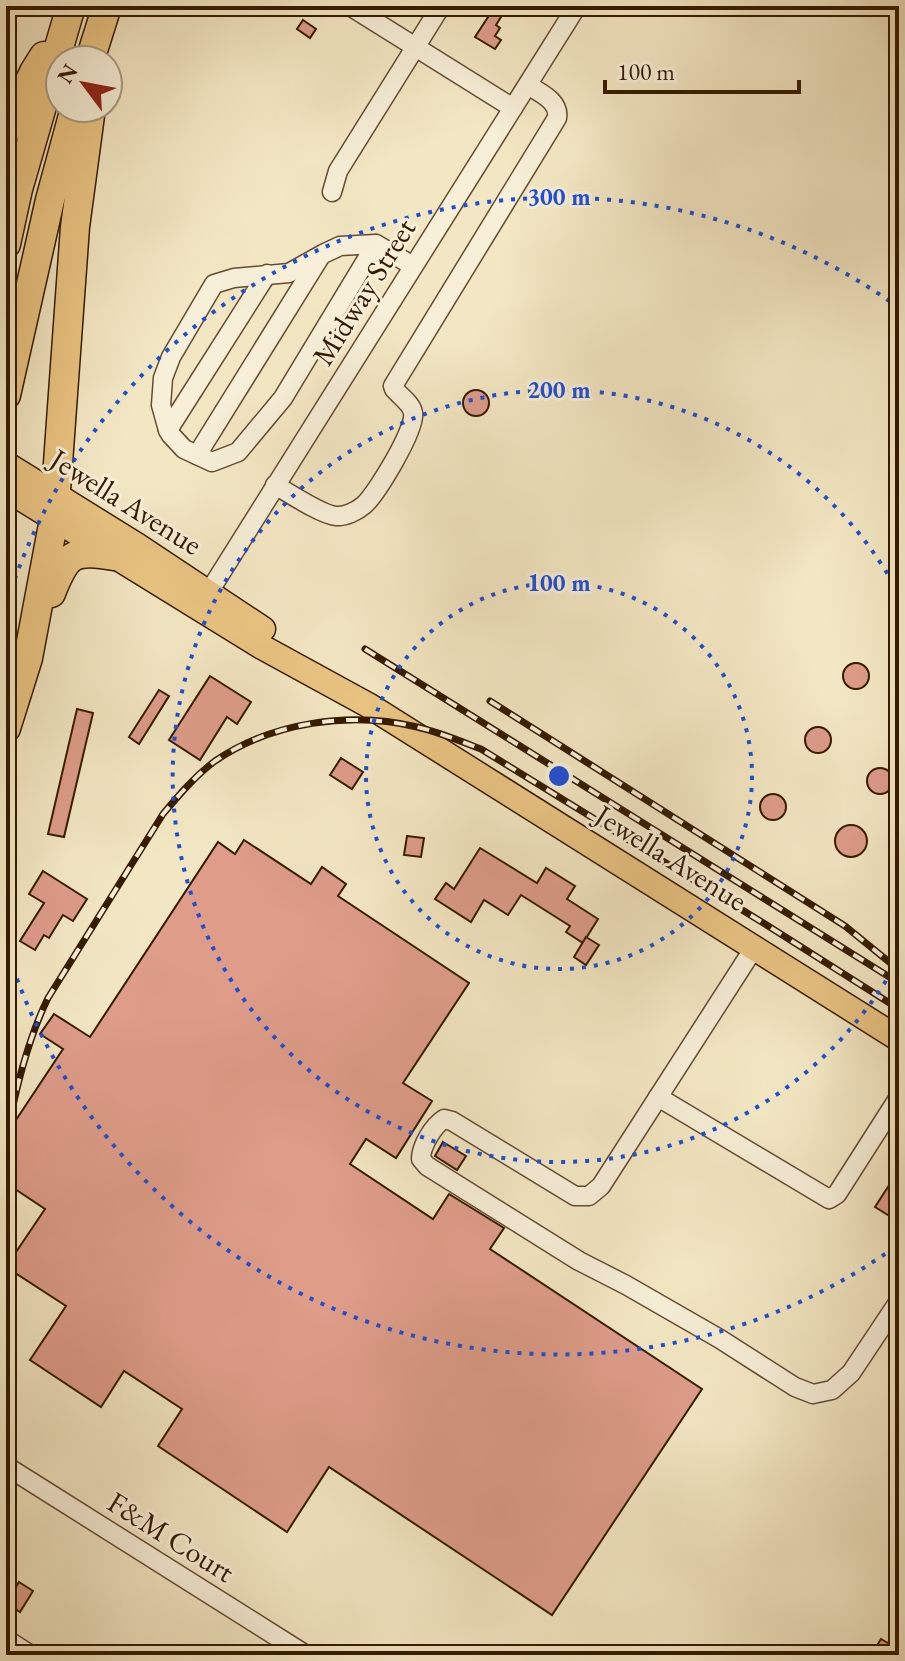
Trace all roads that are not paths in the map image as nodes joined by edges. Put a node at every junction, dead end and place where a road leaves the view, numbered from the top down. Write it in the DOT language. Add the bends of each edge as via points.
graph roads {
  1 [pos="350,6"];
  2 [pos="441,6"];
  3 [pos="577,6"];
  4 [pos="105,12"];
  5 [pos="68,14"];
  6 [pos="95,44"];
  7 [pos="100,44"];
  8 [pos="415,47"];
  9 [pos="528,85"];
  10 [pos="513,108"];
  11 [pos="71,124"];
  12 [pos="89,124"];
  13 [pos="6,131"];
  14 [pos="332,192"];
  15 [pos="6,244"];
  16 [pos="376,244"];
  17 [pos="323,254"];
  18 [pos="413,266"];
  19 [pos="267,274"];
  20 [pos="6,395"];
  21 [pos="168,430"];
  22 [pos="197,455"];
  23 [pos="6,464"];
  24 [pos="275,485"];
  25 [pos="6,489"];
  26 [pos="55,507"];
  27 [pos="114,556"];
  28 [pos="204,600"];
  29 [pos="28,658"];
  30 [pos="6,728"];
  31 [pos="754,948"];
  32 [pos="899,1039"];
  33 [pos="658,1097"];
  34 [pos="899,1097"];
  35 [pos="899,1301"];
  36 [pos="6,1466"];
  37 [pos="6,1639"];
  38 [pos="31,1655"];
  39 [pos="306,1655"];
  1 -- 8 [label="street"];
  2 -- 8 [label="street"];
  3 -- 9 [label="street, Midway Street"];
  4 -- 6 [label="highway"];
  4 -- 7 [label="highway"];
  5 -- 13 [label="highway"];
  5 -- 15 [label="highway"];
  8 -- 10 [label="street"];
  8 -- 14 [label="street" via="338,171"];
  9 -- 10 [label="street, Midway Street"];
  9 -- 24 [label="street" via="556,106 557,118 393,386 414,415 388,472 366,503 336,516"];
  10 -- 18 [label="street, Midway Street"];
  11 -- 20 [label="highway"];
  12 -- 26 [label="highway" via="74,242"];
  16 -- 17 [label="street" via="340,246"];
  16 -- 18 [label="street"];
  16 -- 22 [label="street" via="283,398 238,452 212,462"];
  17 -- 19 [label="street" via="289,273"];
  17 -- 22 [label="street"];
  18 -- 24 [label="street, Midway Street"];
  19 -- 21 [label="street"];
  19 -- 21 [label="street" via="214,284 163,378 161,405"];
  21 -- 22 [label="street"];
  23 -- 26 [label="main road, Jewella Avenue"];
  24 -- 28 [label="street, Midway Street"];
  25 -- 26 [label="main road, Jewella Avenue"];
  26 -- 27 [label="main road, Jewella Avenue"];
  26 -- 28 [label="main road, Jewella Avenue"];
  26 -- 29 [label="highway"];
  27 -- 28 [label="main road, Jewella Avenue"];
  27 -- 29 [label="highway" via="87,552 65,562"];
  28 -- 31 [label="main road, Jewella Avenue" via="262,647 368,705"];
  29 -- 30 [label="highway"];
  31 -- 32 [label="main road, Jewella Avenue"];
  31 -- 33 [label="street"];
  33 -- 34 [label="street" via="829,1199"];
  33 -- 35 [label="street" via="601,1186 589,1196 575,1196 444,1119 421,1159 579,1261 813,1394 832,1390 851,1373"];
  36 -- 39 [label="street, F&M Court"];
  37 -- 38 [label="street"];
}
